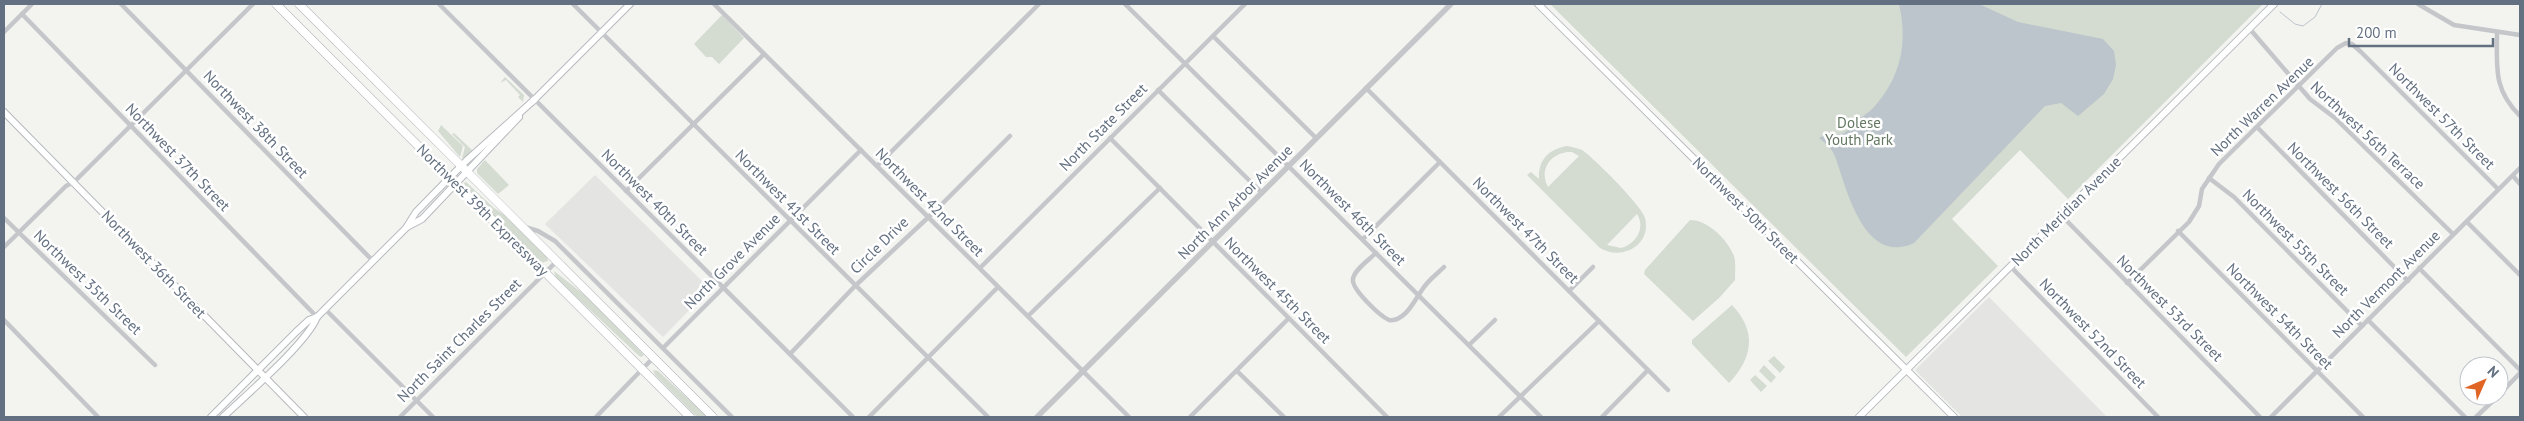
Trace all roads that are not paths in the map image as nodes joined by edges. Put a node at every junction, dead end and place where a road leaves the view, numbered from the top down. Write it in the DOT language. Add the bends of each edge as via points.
graph roads {
  1 [pos="32,4"];
  2 [pos="121,4"];
  3 [pos="253,4"];
  4 [pos="276,4"];
  5 [pos="299,4"];
  6 [pos="440,4"];
  7 [pos="572,4"];
  8 [pos="630,4"];
  9 [pos="714,4"];
  10 [pos="1039,4"];
  11 [pos="1125,4"];
  12 [pos="1245,4"];
  13 [pos="1451,4"];
  14 [pos="1538,4"];
  15 [pos="2274,4"];
  16 [pos="2418,4"];
  17 [pos="22,14"];
  18 [pos="2250,28"];
  19 [pos="4,32"];
  20 [pos="601,32"];
  21 [pos="2497,32"];
  22 [pos="2520,35"];
  23 [pos="1213,36"];
  24 [pos="2346,43"];
  25 [pos="764,54"];
  26 [pos="1185,63"];
  27 [pos="186,71"];
  28 [pos="1366,88"];
  29 [pos="2299,88"];
  30 [pos="1158,90"];
  31 [pos="534,100"];
  32 [pos="4,112"];
  33 [pos="2520,116"];
  34 [pos="693,125"];
  35 [pos="130,126"];
  36 [pos="2257,127"];
  37 [pos="1010,136"];
  38 [pos="1110,138"];
  39 [pos="1316,138"];
  40 [pos="861,150"];
  41 [pos="1440,162"];
  42 [pos="462,166"];
  43 [pos="877,166"];
  44 [pos="1289,166"];
  45 [pos="2520,168"];
  46 [pos="468,172"];
  47 [pos="2512,176"];
  48 [pos="450,178"];
  49 [pos="2209,178"];
  50 [pos="74,182"];
  51 [pos="457,184"];
  52 [pos="2520,184"];
  53 [pos="1160,188"];
  54 [pos="2498,189"];
  55 [pos="626,191"];
  56 [pos="1262,193"];
  57 [pos="2062,216"];
  58 [pos="928,217"];
  59 [pos="4,218"];
  60 [pos="790,221"];
  61 [pos="2467,222"];
  62 [pos="523,227"];
  63 [pos="406,228"];
  64 [pos="2178,232"];
  65 [pos="19,233"];
  66 [pos="2453,234"];
  67 [pos="1363,239"];
  68 [pos="1213,242"];
  69 [pos="4,247"];
  70 [pos="1376,253"];
  71 [pos="557,260"];
  72 [pos="373,261"];
  73 [pos="2010,266"];
  74 [pos="1444,267"];
  75 [pos="1593,267"];
  76 [pos="980,268"];
  77 [pos="2419,268"];
  78 [pos="545,272"];
  79 [pos="2520,275"];
  80 [pos="2408,281"];
  81 [pos="2127,283"];
  82 [pos="855,286"];
  83 [pos="998,287"];
  84 [pos="723,288"];
  85 [pos="1569,291"];
  86 [pos="1419,295"];
  87 [pos="325,309"];
  88 [pos="1028,316"];
  89 [pos="318,317"];
  90 [pos="1288,319"];
  91 [pos="4,320"];
  92 [pos="1495,320"];
  93 [pos="2368,320"];
  94 [pos="1599,321"];
  95 [pos="2362,326"];
  96 [pos="1469,345"];
  97 [pos="663,348"];
  98 [pos="790,354"];
  99 [pos="653,358"];
  100 [pos="928,358"];
  101 [pos="155,365"];
  102 [pos="257,370"];
  103 [pos="642,370"];
  104 [pos="1648,370"];
  105 [pos="1906,370"];
  106 [pos="1237,371"];
  107 [pos="2317,371"];
  108 [pos="1083,372"];
  109 [pos="2520,372"];
  110 [pos="264,377"];
  111 [pos="2509,384"];
  112 [pos="1668,390"];
  113 [pos="1520,396"];
  114 [pos="416,401"];
  115 [pos="2487,406"];
  116 [pos="98,417"];
  117 [pos="210,417"];
  118 [pos="223,417"];
  119 [pos="304,417"];
  120 [pos="400,417"];
  121 [pos="433,417"];
  122 [pos="596,417"];
  123 [pos="690,417"];
  124 [pos="713,417"];
  125 [pos="732,417"];
  126 [pos="853,417"];
  127 [pos="870,417"];
  128 [pos="988,417"];
  129 [pos="1037,417"];
  130 [pos="1129,417"];
  131 [pos="1190,417"];
  132 [pos="1284,417"];
  133 [pos="1387,417"];
  134 [pos="1499,417"];
  135 [pos="1541,417"];
  136 [pos="1602,417"];
  137 [pos="1859,417"];
  138 [pos="1954,417"];
  139 [pos="2158,417"];
  140 [pos="2260,417"];
  141 [pos="2271,417"];
  142 [pos="2363,417"];
  143 [pos="2465,417"];
  144 [pos="2476,417"];
  1 -- 17 [label="street"];
  2 -- 27 [label="street, Northwest 38th Street"];
  3 -- 27 [label="street"];
  4 -- 48 [label="highway, Northwest 39th Expressway"];
  5 -- 42 [label="highway, Northwest 39th Expressway"];
  6 -- 31 [label="street, Northwest 40th Street"];
  7 -- 20 [label="street, Northwest 41st Street"];
  8 -- 20 [label="main road"];
  9 -- 25 [label="street, Northwest 42nd Street"];
  10 -- 43 [label="street"];
  11 -- 26 [label="street, Northwest 46th Street"];
  12 -- 23 [label="street, North State Street"];
  13 -- 28 [label="street, North Ann Arbor Avenue"];
  14 -- 105 [label="main road, Northwest 50th Street"];
  15 -- 18 [label="main road, North Meridian Avenue"];
  16 -- 21 [label="street" via="2454,25"];
  17 -- 19 [label="street"];
  17 -- 35 [label="street, Northwest 37th Street"];
  18 -- 29 [label="street, Northwest 56th Terrace"];
  18 -- 57 [label="main road, North Meridian Avenue"];
  20 -- 31 [label="main road"];
  20 -- 34 [label="street, Northwest 41st Street"];
  21 -- 22 [label="street"];
  21 -- 33 [label="street" via="2497,77 2503,96"];
  23 -- 26 [label="street, North State Street"];
  23 -- 39 [label="street"];
  24 -- 29 [label="street, North Warren Avenue" via="2337,48"];
  24 -- 54 [label="street, Northwest 57th Street" via="2361,52"];
  25 -- 34 [label="street"];
  25 -- 40 [label="street, Northwest 42nd Street"];
  26 -- 30 [label="street, North State Street"];
  26 -- 44 [label="street, Northwest 46th Street"];
  27 -- 35 [label="street"];
  27 -- 72 [label="street, Northwest 38th Street"];
  28 -- 39 [label="street, North Ann Arbor Avenue"];
  28 -- 41 [label="street, Northwest 47th Street"];
  29 -- 36 [label="street, North Warren Avenue"];
  29 -- 66 [label="street, Northwest 56th Terrace" via="2351,133"];
  30 -- 38 [label="street, North State Street"];
  30 -- 56 [label="street"];
  31 -- 42 [label="main road"];
  31 -- 46 [label="main road"];
  31 -- 55 [label="street, Northwest 40th Street"];
  32 -- 50 [label="main road, Northwest 36th Street"];
  34 -- 55 [label="street"];
  34 -- 60 [label="street, Northwest 41st Street"];
  35 -- 50 [label="street"];
  35 -- 89 [label="street, Northwest 37th Street"];
  36 -- 49 [label="street, North Warren Avenue"];
  36 -- 80 [label="street, Northwest 56th Street"];
  37 -- 58 [label="street, Circle Drive"];
  38 -- 53 [label="street, Northwest 45th Street"];
  38 -- 76 [label="street, North State Street"];
  39 -- 44 [label="street, North Ann Arbor Avenue"];
  40 -- 43 [label="street, Northwest 42nd Street"];
  40 -- 60 [label="street, North Grove Avenue"];
  41 -- 67 [label="street"];
  41 -- 85 [label="street, Northwest 47th Street"];
  42 -- 46 [label="highway, Northwest 39th Expressway"];
  42 -- 48 [label="main road"];
  43 -- 58 [label="street, Northwest 42nd Street"];
  44 -- 56 [label="street, North Ann Arbor Avenue"];
  44 -- 67 [label="street, Northwest 46th Street"];
  45 -- 47 [label="street, North Vermont Avenue"];
  46 -- 51 [label="main road"];
  46 -- 62 [label="highway, Northwest 39th Expressway"];
  47 -- 52 [label="street, Northwest 57th Street"];
  47 -- 54 [label="street, North Vermont Avenue"];
  48 -- 51 [label="highway, Northwest 39th Expressway"];
  48 -- 63 [label="main road" via="416,212"];
  49 -- 64 [label="street, North Warren Avenue" via="2202,189 2199,206"];
  49 -- 95 [label="street, Northwest 55th Street" via="2234,198"];
  50 -- 65 [label="street" via="66,186"];
  50 -- 102 [label="main road, Northwest 36th Street"];
  51 -- 63 [label="main road" via="422,219"];
  51 -- 78 [label="highway, Northwest 39th Expressway"];
  53 -- 68 [label="street, Northwest 45th Street"];
  53 -- 88 [label="street"];
  54 -- 61 [label="street, North Vermont Avenue"];
  55 -- 84 [label="street, Northwest 40th Street"];
  56 -- 68 [label="street, North Ann Arbor Avenue"];
  57 -- 73 [label="main road, North Meridian Avenue"];
  57 -- 81 [label="street, Northwest 53rd Street"];
  58 -- 76 [label="street, Northwest 42nd Street"];
  58 -- 82 [label="street, Circle Drive"];
  59 -- 65 [label="street, Northwest 35th Street"];
  60 -- 82 [label="street, Northwest 41st Street"];
  60 -- 84 [label="street, North Grove Avenue"];
  61 -- 66 [label="street, North Vermont Avenue"];
  61 -- 79 [label="street"];
  62 -- 71 [label="highway, Northwest 39th Expressway"];
  62 -- 97 [label="street, Northwest 39th Expressway" via="555,241"];
  63 -- 72 [label="main road"];
  64 -- 81 [label="street, North Warren Avenue"];
  64 -- 107 [label="street, Northwest 54th Street"];
  65 -- 69 [label="street"];
  65 -- 101 [label="street, Northwest 35th Street"];
  66 -- 77 [label="street, North Vermont Avenue"];
  67 -- 70 [label="street, Northwest 46th Street"];
  68 -- 90 [label="street, Northwest 45th Street"];
  68 -- 108 [label="street, North Ann Arbor Avenue"];
  70 -- 86 [label="street, Northwest 46th Street"];
  70 -- 86 [label="street" via="1353,279 1354,286 1369,303 1386,319 1394,320 1416,302"];
  71 -- 78 [label="street, North Saint Charles Street"];
  71 -- 99 [label="highway, Northwest 39th Expressway"];
  72 -- 87 [label="main road"];
  73 -- 105 [label="main road, North Meridian Avenue"];
  73 -- 139 [label="street, Northwest 52nd Street"];
  74 -- 86 [label="street"];
  75 -- 85 [label="street"];
  76 -- 83 [label="street, Northwest 42nd Street"];
  77 -- 80 [label="street, North Vermont Avenue"];
  77 -- 109 [label="street"];
  78 -- 103 [label="highway, Northwest 39th Expressway"];
  78 -- 114 [label="street, North Saint Charles Street"];
  80 -- 93 [label="street, North Vermont Avenue"];
  81 -- 140 [label="street, Northwest 53rd Street"];
  82 -- 98 [label="street, Circle Drive"];
  82 -- 100 [label="street, Northwest 41st Street"];
  83 -- 88 [label="street, Northwest 42nd Street"];
  83 -- 100 [label="street"];
  84 -- 97 [label="street, North Grove Avenue"];
  84 -- 98 [label="street, Northwest 40th Street"];
  85 -- 94 [label="street, Northwest 47th Street"];
  86 -- 96 [label="street, Northwest 46th Street"];
  87 -- 89 [label="main road"];
  87 -- 114 [label="street"];
  88 -- 108 [label="street, Northwest 42nd Street"];
  89 -- 102 [label="main road" via="309,320"];
  89 -- 110 [label="main road"];
  90 -- 106 [label="street"];
  90 -- 133 [label="street, Northwest 45th Street"];
  91 -- 116 [label="street"];
  92 -- 96 [label="street"];
  93 -- 95 [label="street, North Vermont Avenue"];
  93 -- 143 [label="street"];
  94 -- 104 [label="street, Northwest 47th Street"];
  94 -- 113 [label="street"];
  95 -- 107 [label="street, North Vermont Avenue"];
  96 -- 113 [label="street, Northwest 46th Street"];
  97 -- 125 [label="street, Northwest 39th Expressway"];
  98 -- 126 [label="street, Northwest 40th Street"];
  99 -- 103 [label="street"];
  99 -- 124 [label="highway, Northwest 39th Expressway"];
  100 -- 127 [label="street"];
  100 -- 128 [label="street, Northwest 41st Street"];
  102 -- 110 [label="main road, Northwest 36th Street"];
  102 -- 117 [label="main road"];
  103 -- 122 [label="street"];
  103 -- 123 [label="highway, Northwest 39th Expressway"];
  104 -- 112 [label="street, Northwest 47th Street"];
  104 -- 136 [label="street"];
  105 -- 137 [label="main road, North Meridian Avenue"];
  105 -- 138 [label="main road, Northwest 50th Street"];
  106 -- 131 [label="street"];
  106 -- 132 [label="street"];
  107 -- 141 [label="street, North Vermont Avenue"];
  107 -- 142 [label="street, Northwest 54th Street"];
  108 -- 129 [label="street, North Ann Arbor Avenue"];
  108 -- 130 [label="street, Northwest 42nd Street"];
  109 -- 111 [label="street"];
  110 -- 118 [label="main road"];
  110 -- 119 [label="main road, Northwest 36th Street"];
  113 -- 134 [label="street"];
  113 -- 135 [label="street, Northwest 46th Street"];
  114 -- 120 [label="street, North Saint Charles Street"];
  114 -- 121 [label="street"];
  115 -- 144 [label="street"];
}
